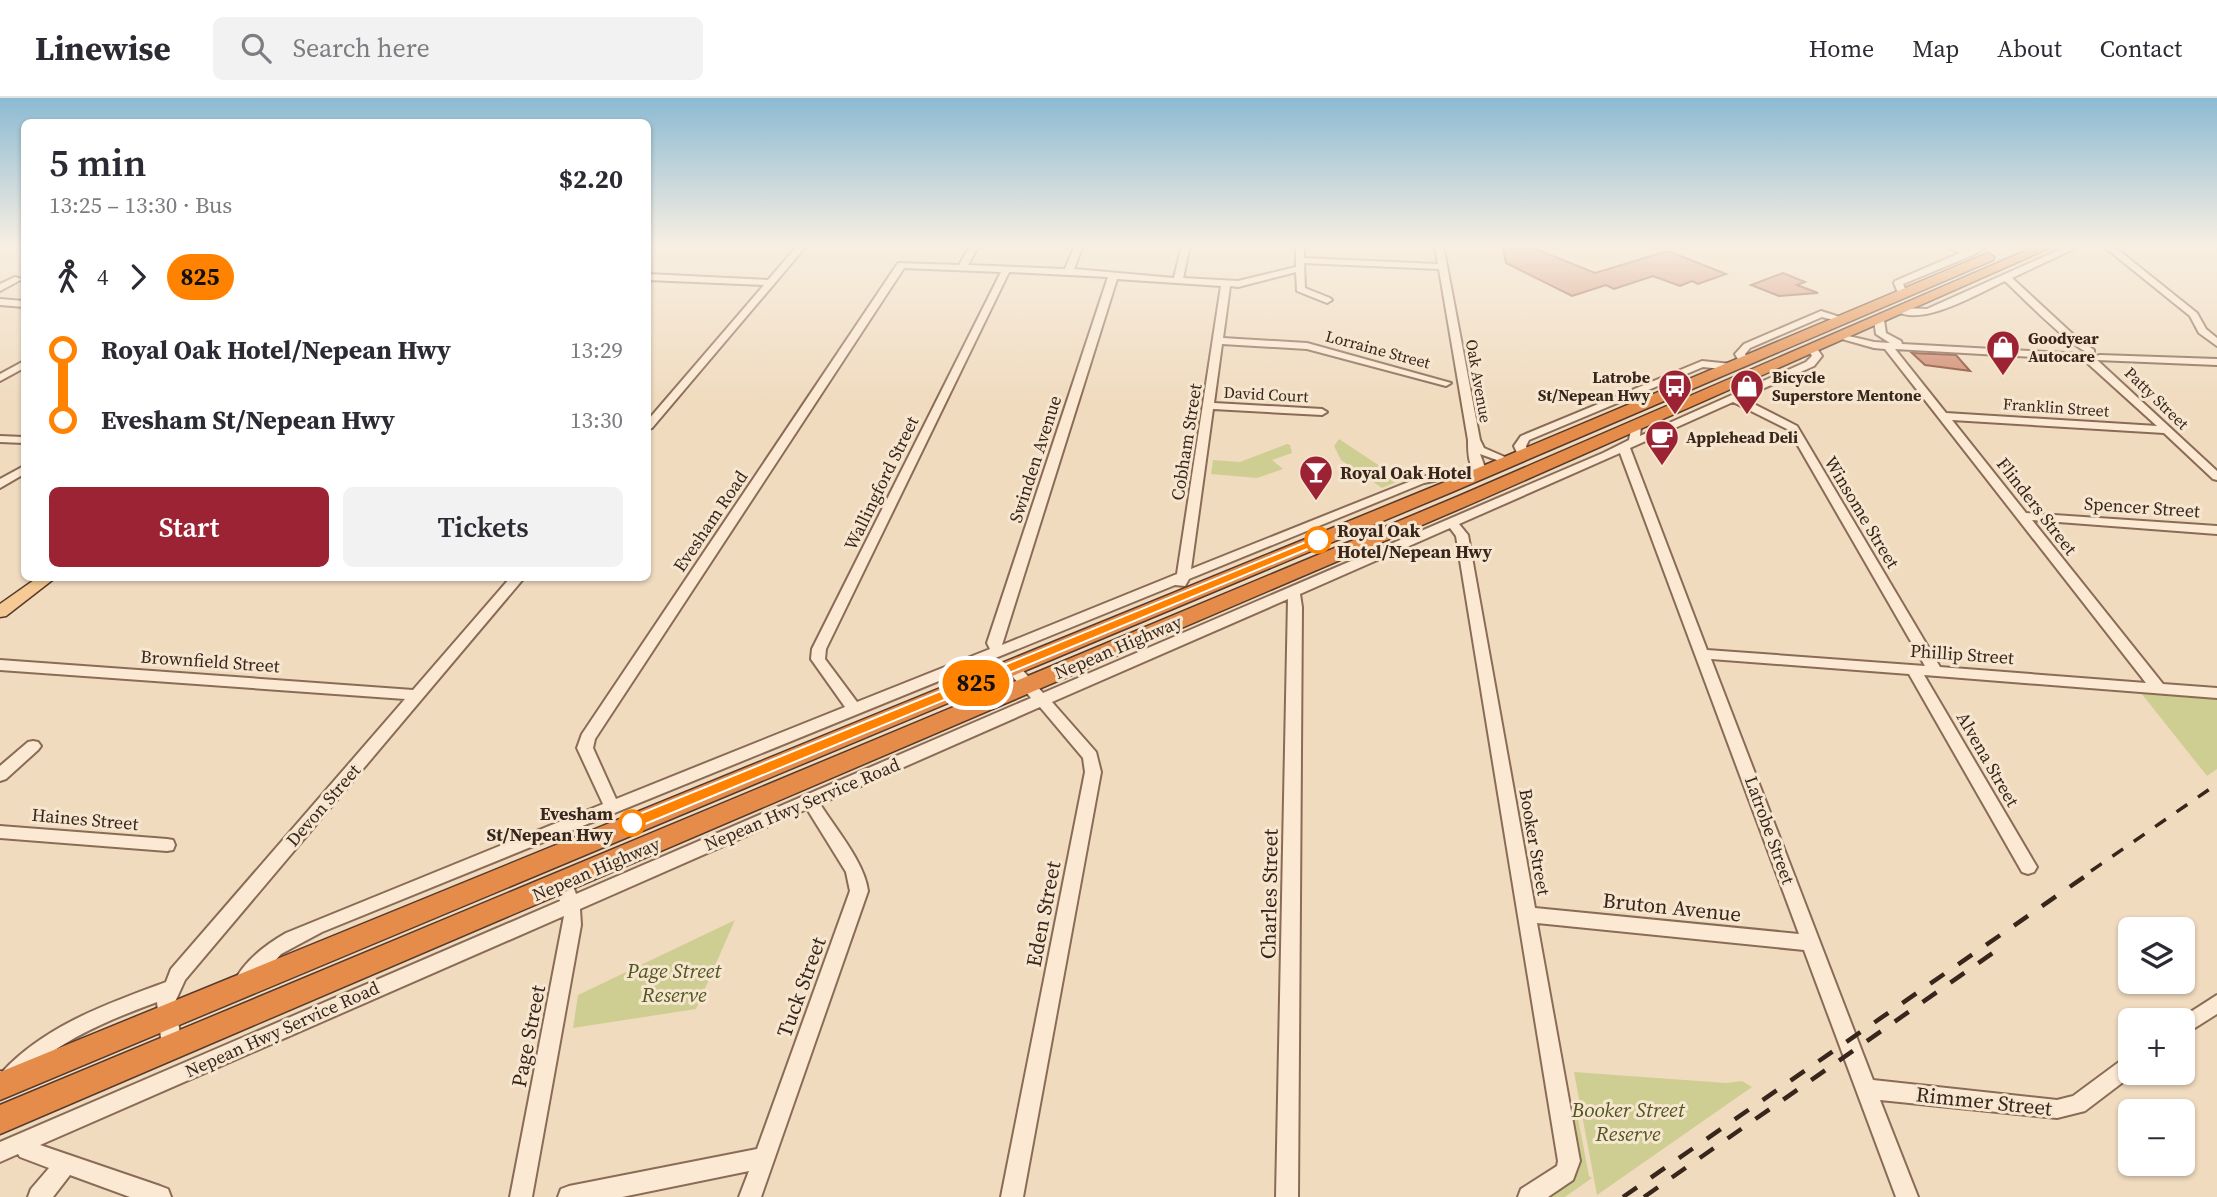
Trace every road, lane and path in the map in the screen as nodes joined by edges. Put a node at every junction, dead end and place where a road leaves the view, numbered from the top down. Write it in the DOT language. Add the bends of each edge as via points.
graph roads {
  1 [pos="759,296"];
  2 [pos="880,296"];
  3 [pos="993,296"];
  4 [pos="1106,296"];
  5 [pos="1224,296"];
  6 [pos="1318,296"];
  7 [pos="1447,296"];
  8 [pos="1893,296"];
  9 [pos="1941,296"];
  10 [pos="2028,296"];
  11 [pos="2170,296"];
  12 [pos="1327,300"];
  13 [pos="1881,301"];
  14 [pos="0,302"];
  15 [pos="21,304"];
  16 [pos="1902,311"];
  17 [pos="1841,318"];
  18 [pos="1878,320"];
  19 [pos="1821,327"];
  20 [pos="1844,335"];
  21 [pos="1218,341"];
  22 [pos="2217,343"];
  23 [pos="1889,345"];
  24 [pos="1910,346"];
  25 [pos="2090,355"];
  26 [pos="2217,362"];
  27 [pos="0,363"];
  28 [pos="21,364"];
  29 [pos="1737,364"];
  30 [pos="21,366"];
  31 [pos="1709,376"];
  32 [pos="0,378"];
  33 [pos="1446,383"];
  34 [pos="1731,392"];
  35 [pos="1208,406"];
  36 [pos="1619,406"];
  37 [pos="1322,412"];
  38 [pos="1943,416"];
  39 [pos="651,422"];
  40 [pos="1636,426"];
  41 [pos="2168,430"];
  42 [pos="1474,440"];
  43 [pos="1628,446"];
  44 [pos="1572,454"];
  45 [pos="1605,456"];
  46 [pos="1515,458"];
  47 [pos="1631,463"];
  48 [pos="21,471"];
  49 [pos="2217,477"];
  50 [pos="1462,479"];
  51 [pos="0,484"];
  52 [pos="1465,500"];
  53 [pos="2022,516"];
  54 [pos="1451,522"];
  55 [pos="2217,530"];
  56 [pos="1183,578"];
  57 [pos="43,581"];
  58 [pos="514,581"];
  59 [pos="1292,592"];
  60 [pos="1169,602"];
  61 [pos="0,612"];
  62 [pos="1704,654"];
  63 [pos="976,661"];
  64 [pos="0,664"];
  65 [pos="1914,670"];
  66 [pos="1016,671"];
  67 [pos="1936,671"];
  68 [pos="2159,689"];
  69 [pos="2217,693"];
  70 [pos="417,695"];
  71 [pos="936,699"];
  72 [pos="855,710"];
  73 [pos="33,746"];
  74 [pos="0,775"];
  75 [pos="809,800"];
  76 [pos="612,807"];
  77 [pos="0,832"];
  78 [pos="167,845"];
  79 [pos="2028,867"];
  80 [pos="567,895"];
  81 [pos="1528,915"];
  82 [pos="1812,943"];
  83 [pos="241,985"];
  84 [pos="170,1002"];
  85 [pos="2217,1003"];
  86 [pos="2195,1019"];
  87 [pos="172,1047"];
  88 [pos="2118,1074"];
  89 [pos="1,1083"];
  90 [pos="1866,1089"];
  91 [pos="0,1120"];
  92 [pos="26,1141"];
  93 [pos="0,1152"];
  94 [pos="764,1158"];
  95 [pos="66,1163"];
  96 [pos="39,1197"];
  97 [pos="160,1197"];
  98 [pos="521,1197"];
  99 [pos="569,1197"];
  100 [pos="750,1197"];
  101 [pos="1012,1197"];
  102 [pos="1287,1197"];
  103 [pos="1529,1197"];
  104 [pos="1907,1197"];
  1 -- 39 [label="street"];
  2 -- 76 [label="street, Evesham Road" via="587,738 585,748"];
  3 -- 72 [label="street, Wallingford Street" via="819,649 818,659"];
  4 -- 66 [label="street, Swinden Avenue" via="994,643"];
  5 -- 21 [label="street, Cobham Street"];
  6 -- 12 [label="street"];
  7 -- 42 [label="street, Oak Avenue"];
  8 -- 13 [label="highway, Nepean Highway"];
  9 -- 16 [label="highway, Nepean Highway"];
  10 -- 25 [label="street, Patty Street"];
  11 -- 22 [label="street"];
  13 -- 16 [label="highway"];
  13 -- 17 [label="highway, Nepean Highway"];
  14 -- 15 [label="street"];
  16 -- 18 [label="highway, Nepean Highway"];
  17 -- 19 [label="highway, Nepean Highway"];
  17 -- 29 [label="street" via="1820,315 1747,346"];
  18 -- 20 [label="highway, Nepean Highway"];
  18 -- 24 [label="street" via="1881,334"];
  19 -- 20 [label="highway"];
  19 -- 29 [label="highway, Nepean Highway"];
  20 -- 23 [label="street" via="1867,345"];
  20 -- 34 [label="highway, Nepean Highway"];
  21 -- 33 [label="street, Lorraine Street" via="1307,346"];
  21 -- 35 [label="street, Cobham Street"];
  23 -- 24 [label="street"];
  23 -- 38 [label="street, Flinders Street"];
  24 -- 25 [label="street"];
  25 -- 26 [label="street"];
  25 -- 41 [label="street, Patty Street"];
  27 -- 28 [label="street"];
  29 -- 31 [label="highway, Nepean Highway"];
  29 -- 36 [label="street" via="1702,364"];
  30 -- 32 [label="street"];
  31 -- 34 [label="highway"];
  31 -- 36 [label="highway, Nepean Highway"];
  34 -- 40 [label="highway, Nepean Highway"];
  34 -- 43 [label="street, Nepean Hwy Service Road"];
  34 -- 67 [label="street, Winsome Street" via="1793,428"];
  35 -- 37 [label="street, David Court"];
  35 -- 56 [label="street, Cobham Street"];
  36 -- 46 [label="highway, Nepean Highway"];
  38 -- 41 [label="street, Franklin Street"];
  38 -- 53 [label="street, Flinders Street"];
  40 -- 43 [label="street" via="1635,441"];
  40 -- 44 [label="highway, Nepean Highway"];
  41 -- 49 [label="street, Patty Street"];
  42 -- 46 [label="street, Oak Avenue" via="1479,450"];
  42 -- 50 [label="street, Oak Avenue" via="1474,457"];
  43 -- 45 [label="street, Nepean Hwy Service Road"];
  43 -- 47 [label="street, Latrobe Street"];
  44 -- 45 [label="street, Nepean Hwy Service Road"];
  44 -- 52 [label="highway, Nepean Highway"];
  45 -- 47 [label="street" via="1620,456"];
  45 -- 54 [label="street, Nepean Hwy Service Road"];
  46 -- 50 [label="highway, Nepean Highway"];
  47 -- 62 [label="street, Latrobe Street"];
  48 -- 51 [label="street"];
  50 -- 52 [label="highway"];
  50 -- 56 [label="street, Nepean Hwy Service Road" via="1438,476 1420,481"];
  50 -- 60 [label="highway, Nepean Highway"];
  52 -- 66 [label="highway, Nepean Highway"];
  53 -- 55 [label="street, Spencer Street"];
  53 -- 68 [label="street, Flinders Street"];
  54 -- 59 [label="street, Nepean Hwy Service Road"];
  54 -- 81 [label="street, Booker Street" via="1462,535"];
  56 -- 60 [label="street, Cobham Street"];
  56 -- 66 [label="street, Nepean Hwy Service Road"];
  57 -- 61 [label="main road"];
  58 -- 70 [label="street, Devon Street"];
  59 -- 66 [label="street, Nepean Hwy Service Road"];
  59 -- 102 [label="street, Charles Street"];
  60 -- 66 [label="highway, Nepean Highway"];
  62 -- 65 [label="street, Phillip Street"];
  62 -- 82 [label="street, Latrobe Street"];
  63 -- 66 [label="street, Nepean Hwy Service Road"];
  63 -- 71 [label="street, Nepean Hwy Service Road"];
  63 -- 72 [label="street, Nepean Hwy Service Road"];
  64 -- 70 [label="street, Brownfield Street"];
  65 -- 67 [label="street, Phillip Street"];
  65 -- 79 [label="street, Alvena Street"];
  66 -- 71 [label="highway, Nepean Highway"];
  66 -- 75 [label="street, Nepean Hwy Service Road"];
  66 -- 80 [label="highway, Nepean Highway"];
  66 -- 101 [label="street, Eden Street" via="1091,756 1093,772"];
  67 -- 68 [label="street, Phillip Street"];
  68 -- 69 [label="street, Phillip Street"];
  70 -- 84 [label="street, Devon Street" via="191,959"];
  71 -- 83 [label="highway, Nepean Highway"];
  72 -- 76 [label="street, Nepean Hwy Service Road"];
  73 -- 74 [label="street"];
  75 -- 80 [label="street, Nepean Hwy Service Road"];
  75 -- 94 [label="street, Tuck Street" via="853,870 859,891"];
  76 -- 83 [label="street, Nepean Hwy Service Road" via="281,942"];
  77 -- 78 [label="street, Haines Street"];
  80 -- 87 [label="highway, Nepean Highway"];
  80 -- 92 [label="street, Nepean Hwy Service Road" via="519,926"];
  80 -- 98 [label="street, Page Street" via="572,925"];
  81 -- 82 [label="street, Bruton Avenue"];
  81 -- 103 [label="street, Booker Street" via="1569,1161 1565,1173"];
  82 -- 90 [label="street, Latrobe Street"];
  83 -- 84 [label="highway, Nepean Highway"];
  84 -- 87 [label="street"];
  84 -- 89 [label="highway, Nepean Highway"];
  85 -- 86 [label="street"];
  87 -- 91 [label="highway, Nepean Highway"];
  88 -- 90 [label="street, Rimmer Street" via="2078,1104 2057,1110"];
  90 -- 104 [label="street, Latrobe Street"];
  92 -- 93 [label="street, Nepean Hwy Service Road"];
  92 -- 95 [label="street" via="27,1150"];
  94 -- 99 [label="street"];
  94 -- 100 [label="street, Tuck Street"];
  95 -- 96 [label="street"];
  95 -- 97 [label="street"];
}
